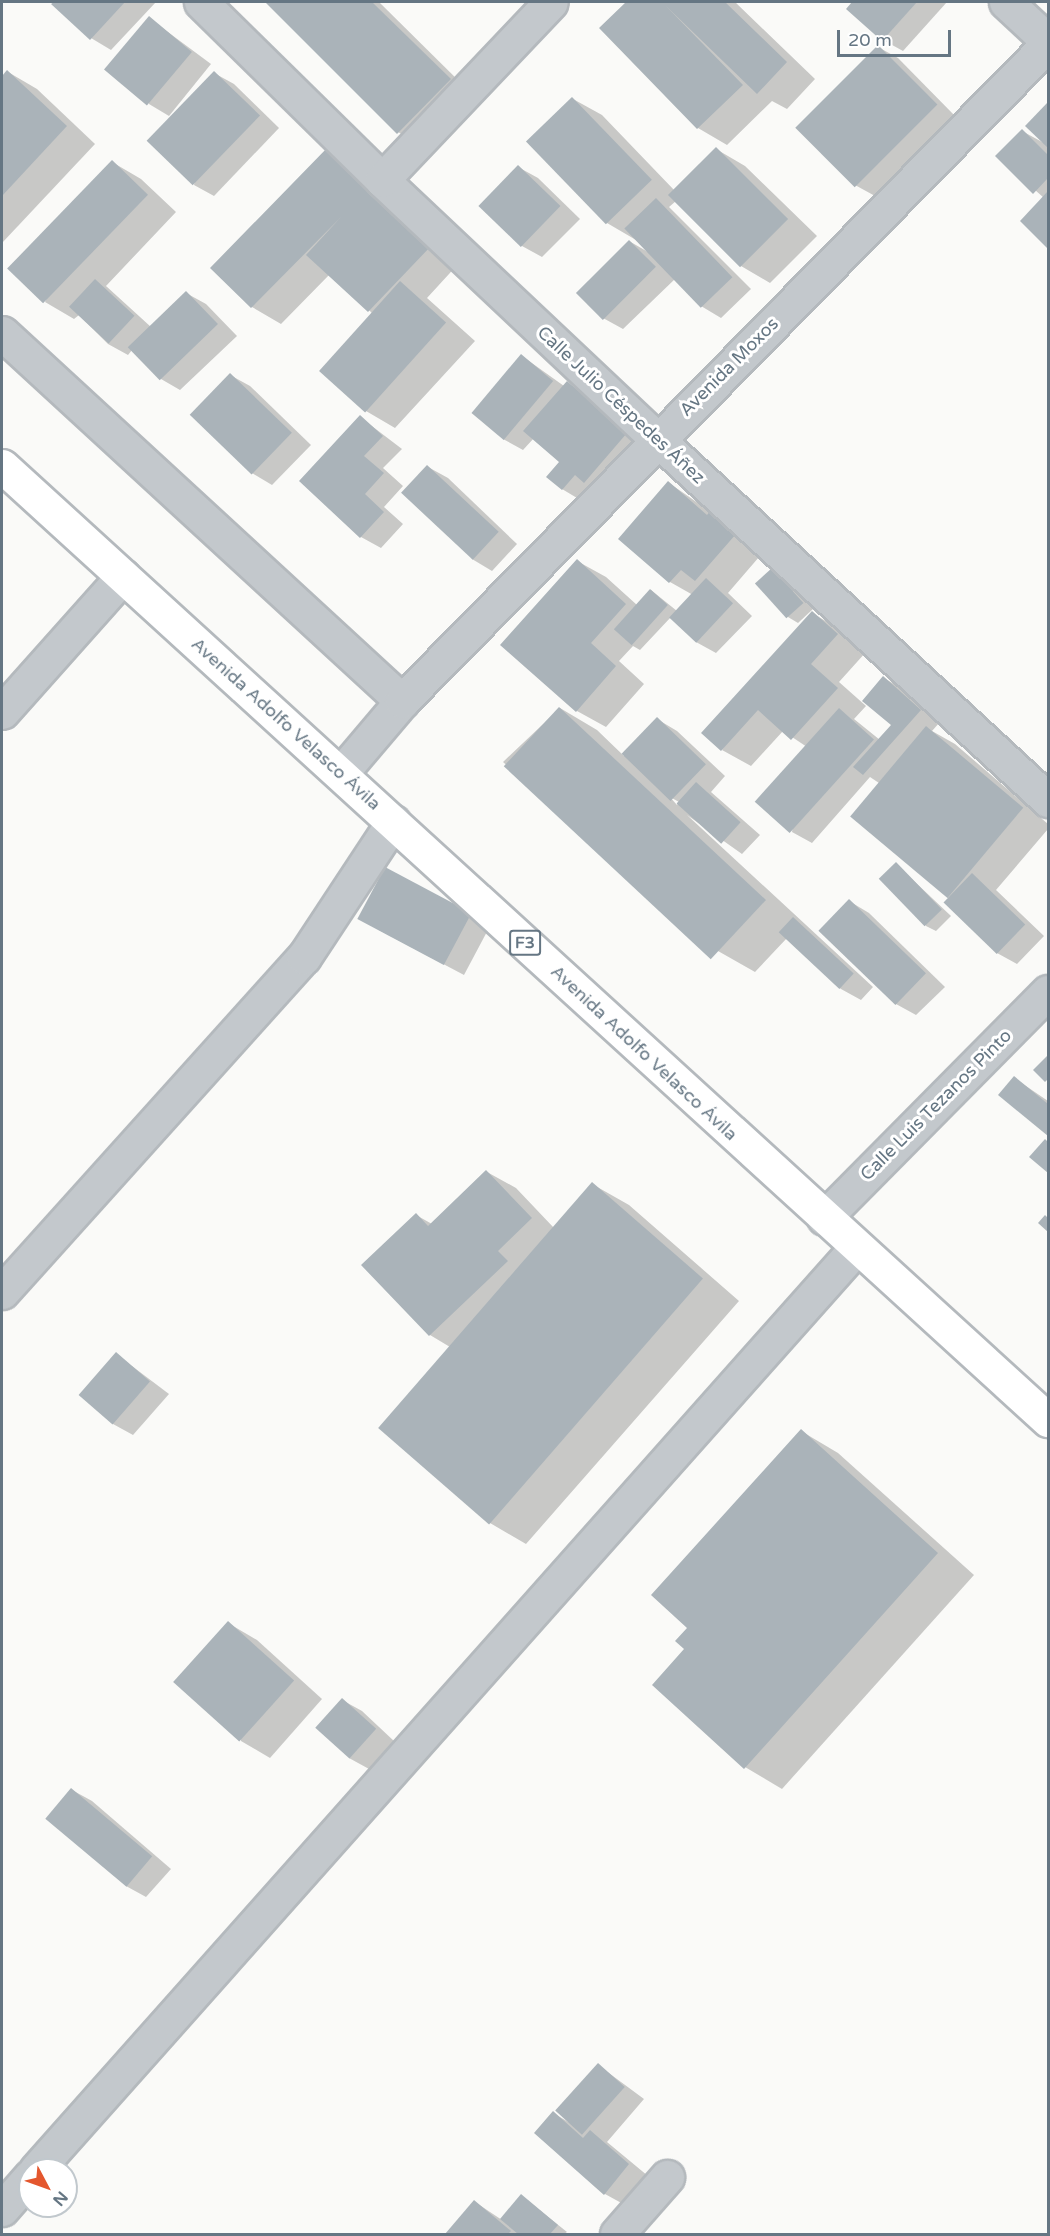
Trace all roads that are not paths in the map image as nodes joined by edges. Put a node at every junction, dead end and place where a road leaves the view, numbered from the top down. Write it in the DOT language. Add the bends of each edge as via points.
graph roads {
  1 [pos="201,2"];
  2 [pos="551,2"];
  3 [pos="1006,2"];
  4 [pos="1048,42"];
  5 [pos="382,180"];
  6 [pos="2,333"];
  7 [pos="658,440"];
  8 [pos="2,466"];
  9 [pos="123,576"];
  10 [pos="402,701"];
  11 [pos="2,712"];
  12 [pos="341,773"];
  13 [pos="1048,800"];
  14 [pos="393,822"];
  15 [pos="1048,992"];
  16 [pos="824,1218"];
  17 [pos="856,1248"];
  18 [pos="2,1292"];
  19 [pos="1048,1420"];
  20 [pos="47,2158"];
  21 [pos="667,2177"];
  22 [pos="18,2191"];
  23 [pos="2,2209"];
  24 [pos="2,2230"];
  25 [pos="7,2235"];
  26 [pos="617,2235"];
  1 -- 5 [label="street, Calle Julio Céspedes Áñez"];
  2 -- 5 [label="street"];
  3 -- 4 [label="street"];
  4 -- 7 [label="street, Avenida Moxos"];
  5 -- 7 [label="street, Calle Julio Céspedes Áñez"];
  6 -- 10 [label="street"];
  7 -- 10 [label="street, Avenida Moxos"];
  7 -- 13 [label="street, Calle Julio Céspedes Áñez"];
  8 -- 9 [label="highway, Avenida Adolfo Velasco Ávila / F3"];
  9 -- 11 [label="street"];
  9 -- 12 [label="highway, Avenida Adolfo Velasco Ávila / F3"];
  10 -- 12 [label="street, Avenida Moxos"];
  12 -- 14 [label="highway, Avenida Adolfo Velasco Ávila / F3"];
  14 -- 16 [label="highway, Avenida Adolfo Velasco Ávila / F3"];
  14 -- 18 [label="street" via="304,957"];
  15 -- 16 [label="street, Calle Luis Tezanos Pinto"];
  16 -- 17 [label="highway, Avenida Adolfo Velasco Ávila / F3"];
  17 -- 19 [label="highway, Avenida Adolfo Velasco Ávila / F3"];
  17 -- 20 [label="street"];
  21 -- 26 [label="street"];
  22 -- 23 [label="street"];
  24 -- 25 [label="street"];
}
